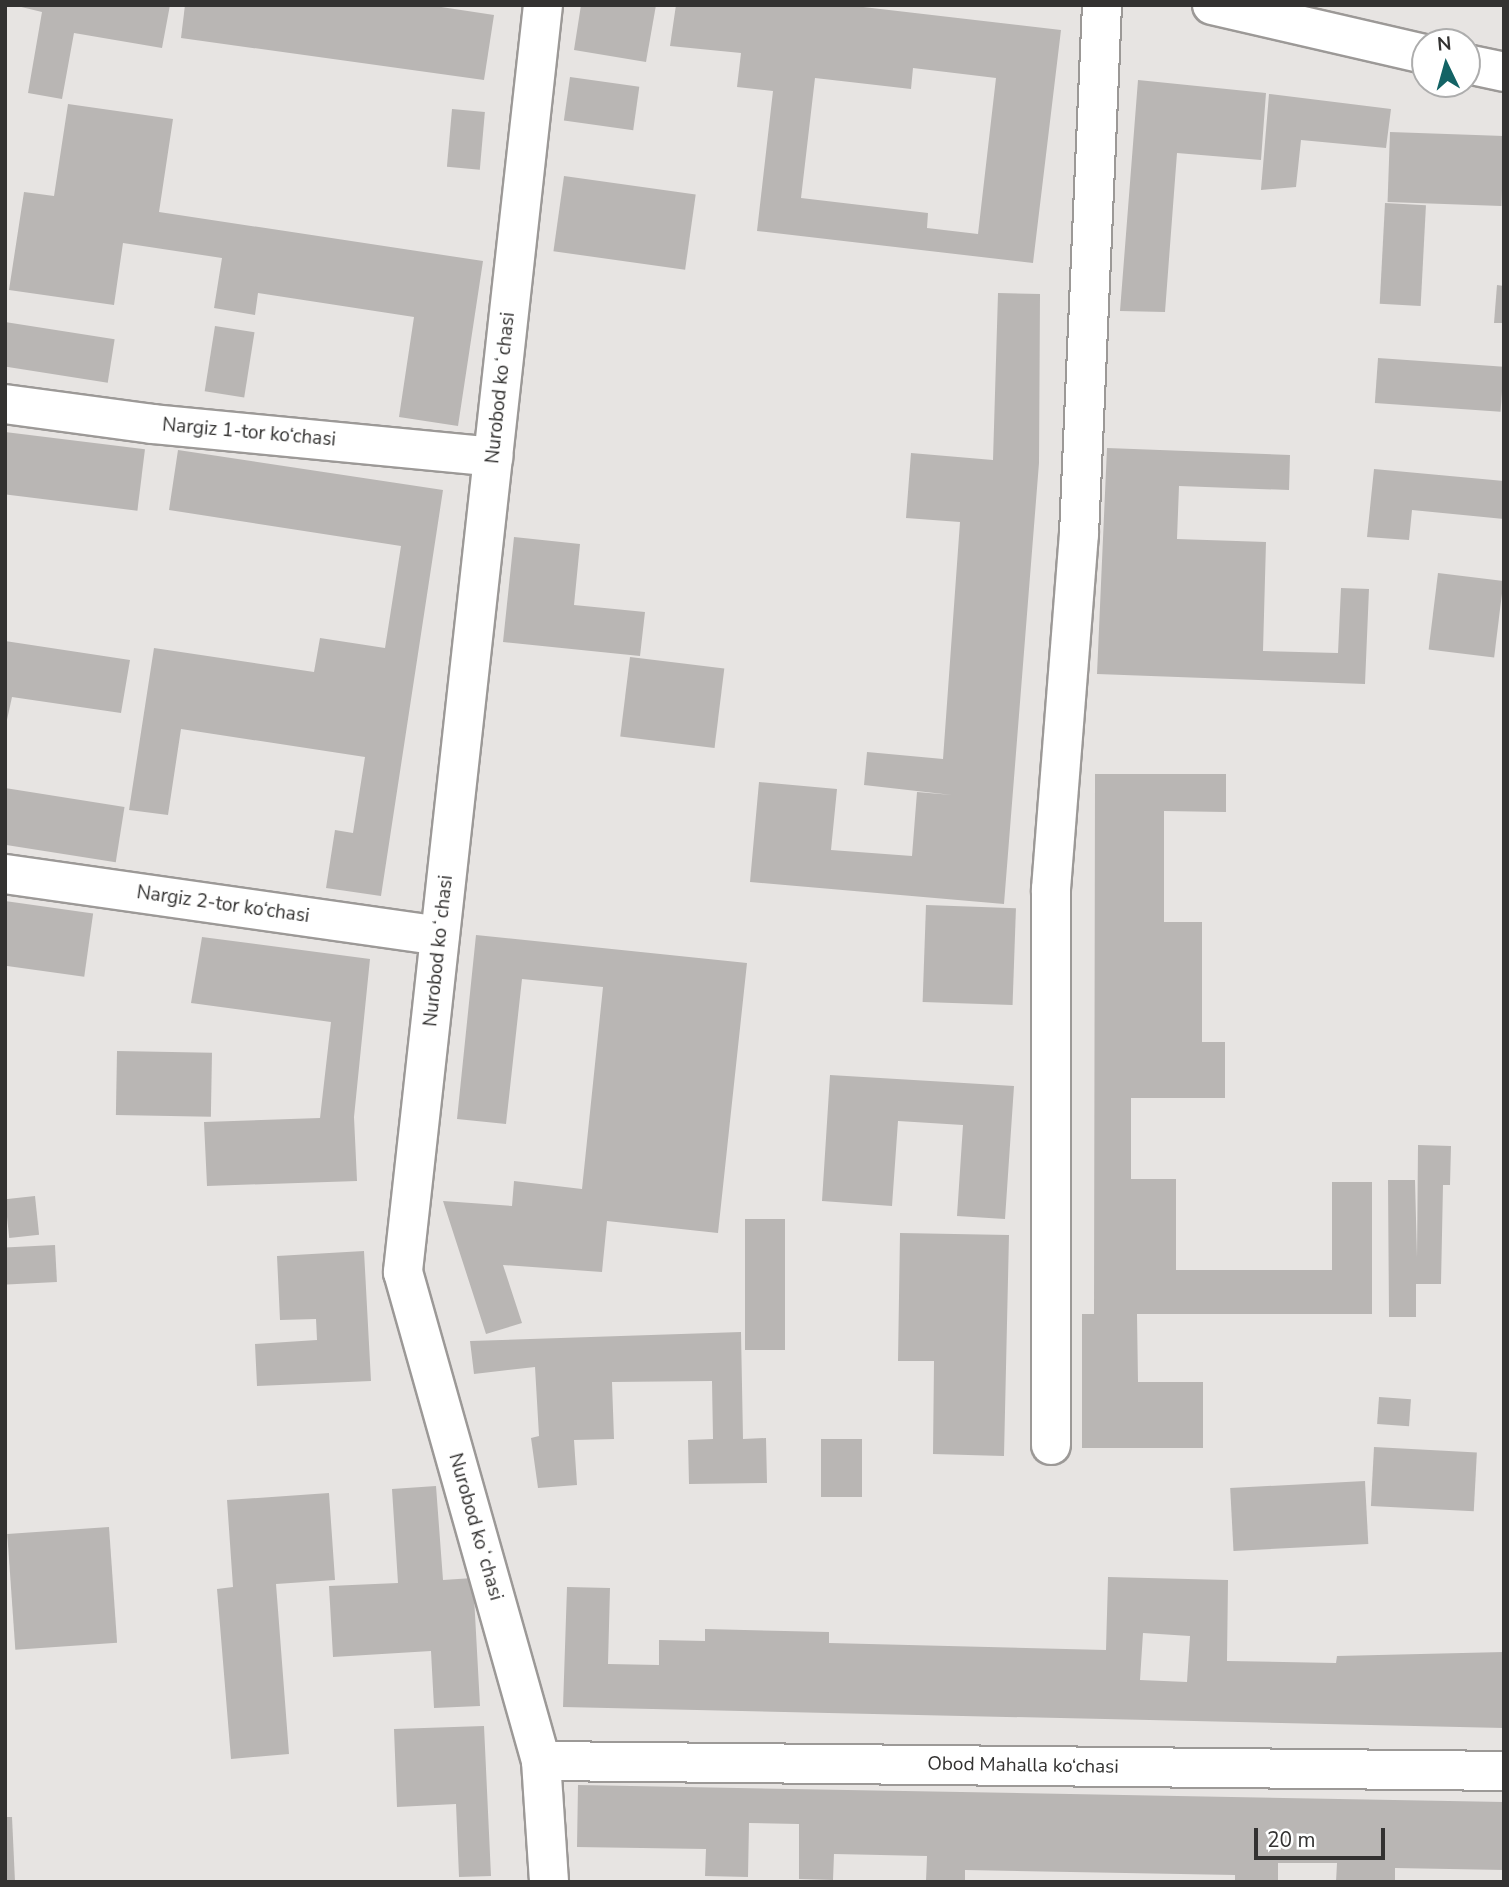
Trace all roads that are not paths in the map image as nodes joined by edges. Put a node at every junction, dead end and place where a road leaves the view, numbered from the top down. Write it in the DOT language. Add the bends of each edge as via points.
graph roads {
  1 [pos="543,5"];
  2 [pos="1102,5"];
  3 [pos="1223,6"];
  4 [pos="1411,51"];
  5 [pos="1481,67"];
  6 [pos="1504,72"];
  7 [pos="5,404"];
  8 [pos="493,457"];
  9 [pos="5,874"];
  10 [pos="440,936"];
  11 [pos="1051,1445"];
  12 [pos="541,1761"];
  13 [pos="1504,1771"];
  14 [pos="549,1882"];
  1 -- 8 [label="street, Nurobod koʻchasi"];
  2 -- 11 [label="street" via="1079,534 1051,889"];
  3 -- 4 [label="street"];
  5 -- 6 [label="street"];
  7 -- 8 [label="street, Nargiz 1-tor ko‘chasi" via="152,424"];
  8 -- 10 [label="street, Nurobod koʻchasi"];
  9 -- 10 [label="street, Nargiz 2-tor ko‘chasi"];
  10 -- 12 [label="street, Nurobod koʻchasi" via="404,1272"];
  12 -- 13 [label="street, Obod Mahalla ko‘chasi"];
  12 -- 14 [label="street, Nurobod koʻchasi"];
}
